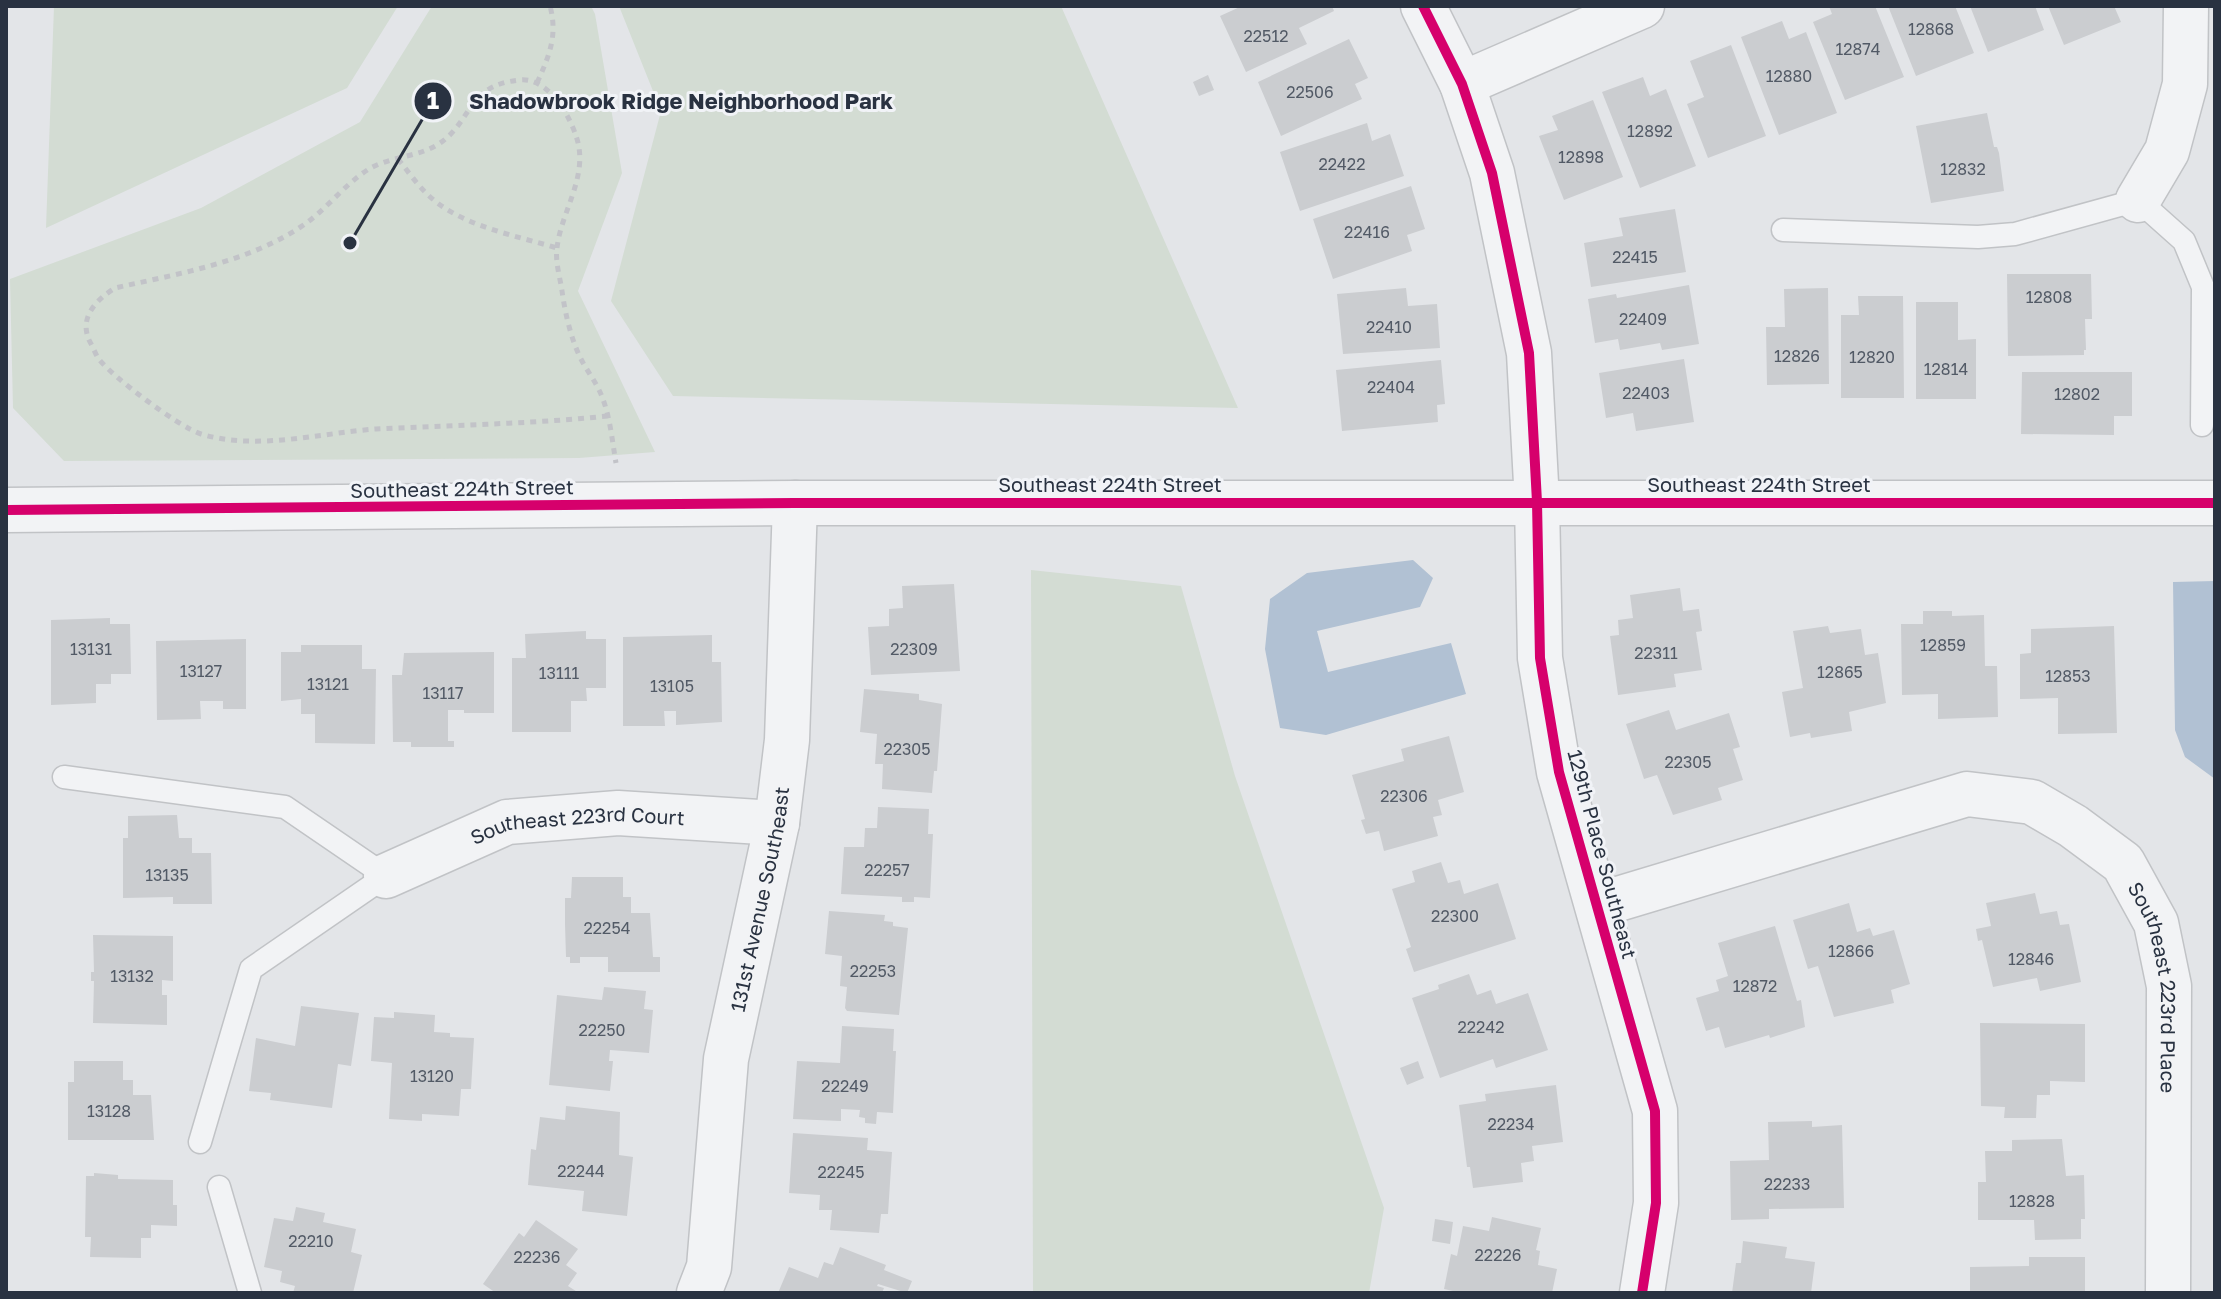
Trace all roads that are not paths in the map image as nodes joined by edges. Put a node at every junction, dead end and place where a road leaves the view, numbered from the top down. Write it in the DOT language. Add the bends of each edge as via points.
graph roads {
  1 [pos="1423,6"];
  2 [pos="1642,6"];
  3 [pos="2186,6"];
  4 [pos="1462,84"];
  5 [pos="2138,200"];
  6 [pos="1783,230"];
  7 [pos="2202,425"];
  8 [pos="1537,502"];
  9 [pos="795,503"];
  10 [pos="2215,503"];
  11 [pos="6,510"];
  12 [pos="64,777"];
  13 [pos="777,823"];
  14 [pos="386,876"];
  15 [pos="1598,905"];
  16 [pos="200,1142"];
  17 [pos="219,1187"];
  18 [pos="250,1293"];
  19 [pos="699,1293"];
  20 [pos="1642,1293"];
  21 [pos="2168,1293"];
  1 -- 4 [label="street, 129th Place Southeast"];
  2 -- 4 [label="street"];
  3 -- 5 [label="street" via="2185,84 2167,151"];
  4 -- 8 [label="street, 129th Place Southeast" via="1492,173 1529,353"];
  5 -- 6 [label="lane" via="2015,234"];
  5 -- 7 [label="lane" via="2184,241 2203,287"];
  8 -- 9 [label="street, Southeast 224th Street"];
  8 -- 10 [label="street, Southeast 224th Street"];
  8 -- 15 [label="street, 129th Place Southeast" via="1540,658 1559,772"];
  9 -- 11 [label="street, Southeast 224th Street"];
  9 -- 13 [label="street, 131st Avenue Southeast" via="787,740"];
  12 -- 14 [label="lane" via="285,807"];
  13 -- 14 [label="street, Southeast 223rd Court" via="618,813 507,822"];
  13 -- 19 [label="street, 131st Avenue Southeast" via="726,1059 709,1267"];
  14 -- 16 [label="lane" via="251,969"];
  15 -- 20 [label="street, 129th Place Southeast" via="1655,1111 1656,1203"];
  15 -- 21 [label="street, Southeast 223rd Place" via="1967,794 2032,802 2073,826 2123,863 2156,923 2169,986"];
  17 -- 18 [label="lane"];
}
